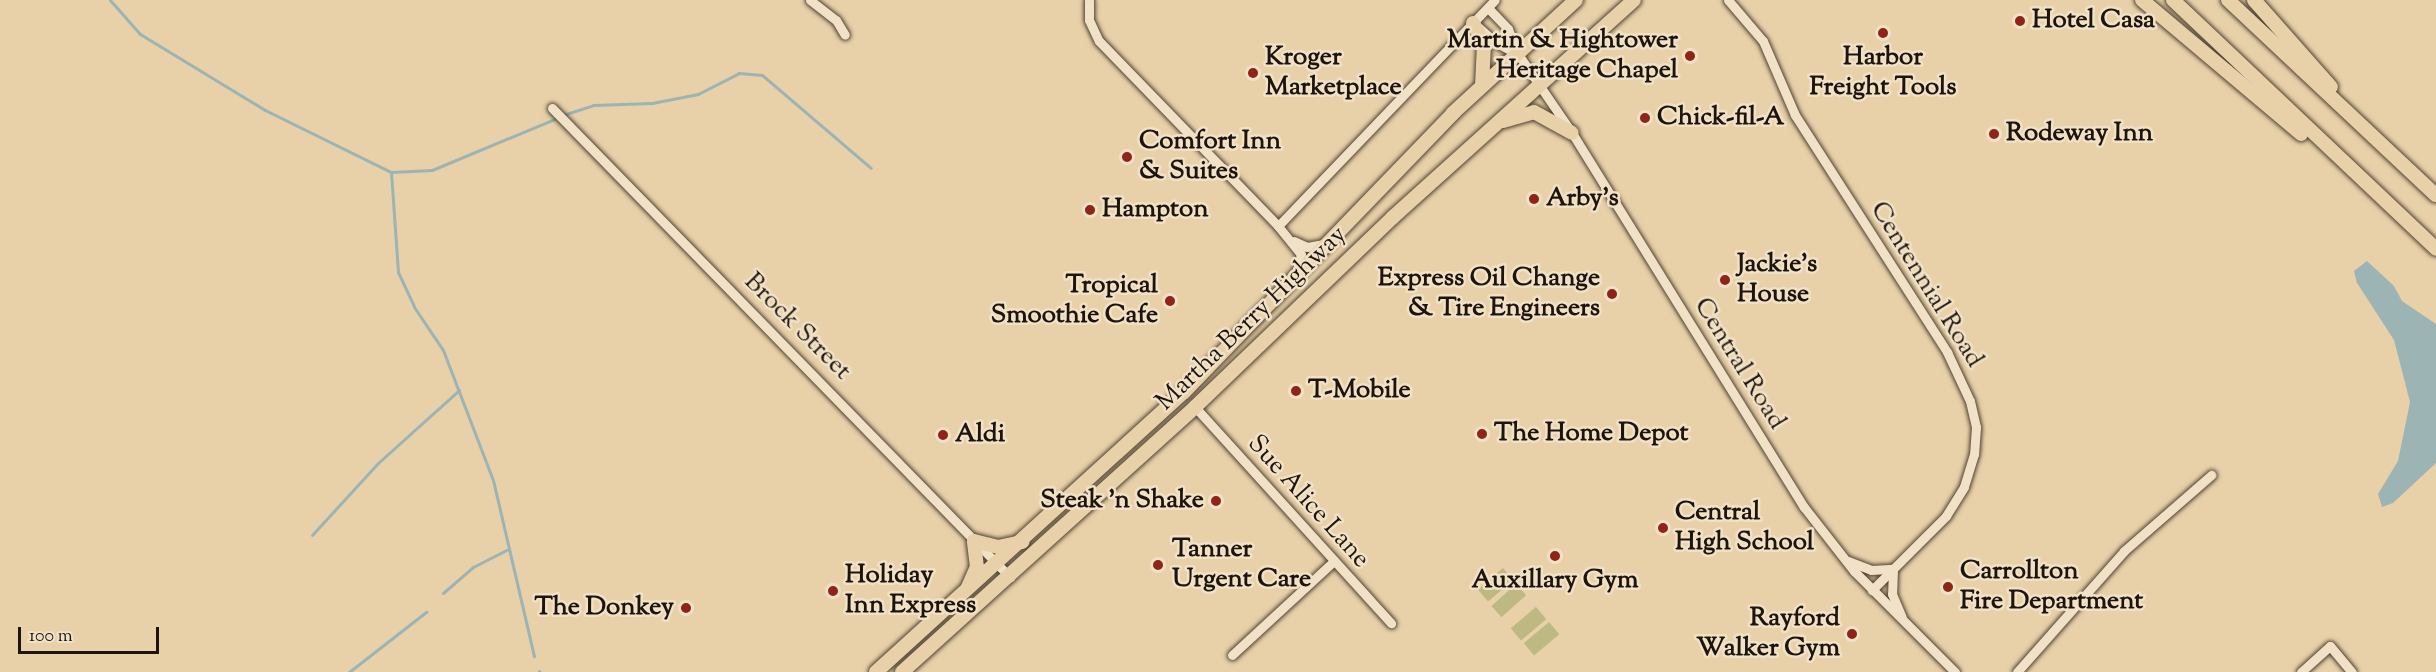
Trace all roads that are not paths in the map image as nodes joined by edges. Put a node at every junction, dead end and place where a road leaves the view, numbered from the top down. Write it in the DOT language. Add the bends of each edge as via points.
graph roads {
  1 [pos="810,0"];
  2 [pos="1089,0"];
  3 [pos="1495,0"];
  4 [pos="1576,0"];
  5 [pos="1634,0"];
  6 [pos="1728,0"];
  7 [pos="2142,0"];
  8 [pos="2173,0"];
  9 [pos="2228,0"];
  10 [pos="2254,0"];
  11 [pos="1488,8"];
  12 [pos="1473,23"];
  13 [pos="845,35"];
  14 [pos="1518,54"];
  15 [pos="1540,83"];
  16 [pos="1482,86"];
  17 [pos="552,108"];
  18 [pos="1498,123"];
  19 [pos="2367,130"];
  20 [pos="1572,133"];
  21 [pos="2436,195"];
  22 [pos="2398,213"];
  23 [pos="1278,226"];
  24 [pos="1292,240"];
  25 [pos="1331,242"];
  26 [pos="2436,249"];
  27 [pos="1294,281"];
  28 [pos="1184,392"];
  29 [pos="1196,407"];
  30 [pos="2211,475"];
  31 [pos="975,541"];
  32 [pos="1022,542"];
  33 [pos="1334,561"];
  34 [pos="1845,561"];
  35 [pos="998,565"];
  36 [pos="1893,569"];
  37 [pos="1010,577"];
  38 [pos="1872,590"];
  39 [pos="965,594"];
  40 [pos="1903,621"];
  41 [pos="1390,623"];
  42 [pos="1232,655"];
  43 [pos="876,672"];
  44 [pos="902,672"];
  45 [pos="1955,672"];
  46 [pos="2017,672"];
  47 [pos="2301,672"];
  48 [pos="2352,672"];
  1 -- 13 [label="street" via="836,20"];
  2 -- 23 [label="street" via="1089,20 1099,41"];
  3 -- 11 [label="street"];
  4 -- 14 [label="highway, Martha Berry Highway"];
  5 -- 15 [label="highway, Martha Berry Highway"];
  6 -- 36 [label="street, Centennial Road" via="1763,41 1795,115 1947,352 1970,400 1976,427 1974,454 1964,487 1946,516"];
  7 -- 22 [label="highway" via="2265,101 2348,178"];
  8 -- 22 [label="highway"];
  9 -- 19 [label="highway"];
  10 -- 19 [label="highway"];
  11 -- 12 [label="street"];
  11 -- 14 [label="street, Central Road" via="1508,29"];
  12 -- 14 [label="street, Central Road" via="1495,42"];
  12 -- 16 [label="highway" via="1484,44"];
  12 -- 23 [label="street"];
  14 -- 15 [label="street, Central Road"];
  14 -- 16 [label="highway, Martha Berry Highway"];
  15 -- 18 [label="highway, Martha Berry Highway"];
  15 -- 20 [label="street, Central Road"];
  16 -- 25 [label="highway, Martha Berry Highway"];
  17 -- 31 [label="street, Brock Street"];
  18 -- 20 [label="highway" via="1534,112"];
  18 -- 29 [label="highway, Martha Berry Highway" via="1393,217"];
  19 -- 21 [label="highway"];
  20 -- 34 [label="street, Central Road" via="1798,498"];
  22 -- 26 [label="highway"];
  23 -- 24 [label="street"];
  24 -- 25 [label="street" via="1306,248"];
  24 -- 27 [label="street" via="1301,254"];
  25 -- 27 [label="highway, Martha Berry Highway"];
  27 -- 28 [label="highway, Martha Berry Highway"];
  28 -- 29 [label="highway"];
  28 -- 32 [label="highway, Martha Berry Highway"];
  29 -- 33 [label="street, Sue Alice Lane"];
  29 -- 37 [label="highway, Martha Berry Highway"];
  30 -- 46 [label="street" via="2124,551"];
  31 -- 32 [label="highway" via="998,548"];
  31 -- 35 [label="street, Brock Street"];
  31 -- 39 [label="highway" via="977,567"];
  32 -- 35 [label="highway, Martha Berry Highway"];
  33 -- 41 [label="street, Sue Alice Lane"];
  33 -- 42 [label="street"];
  34 -- 36 [label="street" via="1871,570"];
  34 -- 38 [label="street, Central Road"];
  35 -- 37 [label="street, Brock Street"];
  35 -- 39 [label="highway, Martha Berry Highway"];
  36 -- 38 [label="street, Centennial Road"];
  36 -- 40 [label="street" via="1892,594"];
  37 -- 44 [label="highway, Martha Berry Highway"];
  38 -- 40 [label="street, Central Road"];
  39 -- 43 [label="highway, Martha Berry Highway"];
  40 -- 45 [label="street, Central Road"];
  47 -- 48 [label="street" via="2330,646"];
}
